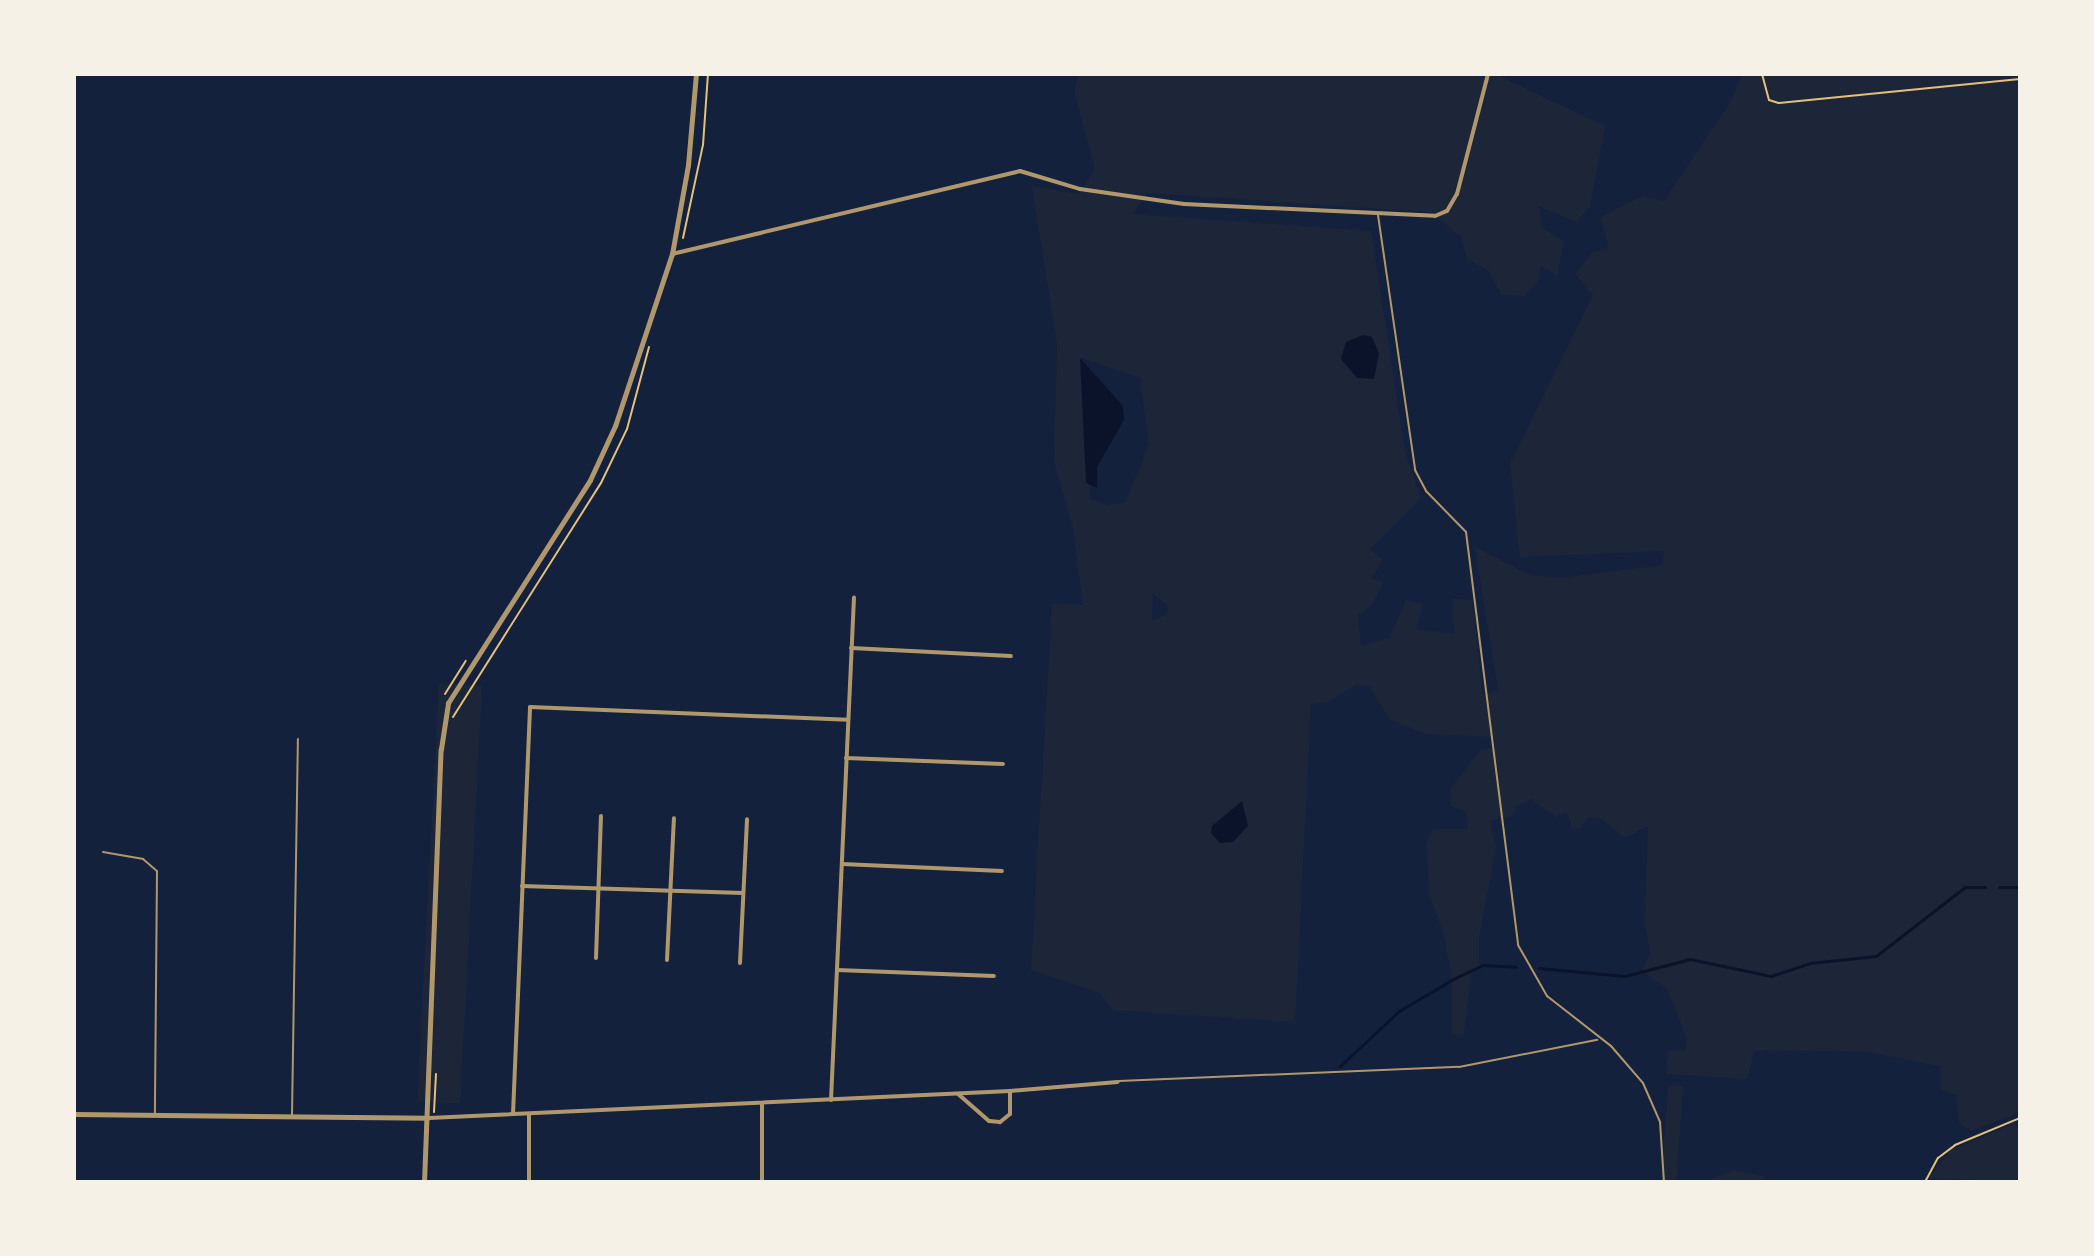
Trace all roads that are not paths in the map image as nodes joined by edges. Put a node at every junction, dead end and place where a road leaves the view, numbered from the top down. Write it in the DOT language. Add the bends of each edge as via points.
graph roads {
  1 [pos="696,74"];
  2 [pos="1488,74"];
  3 [pos="1378,215"];
  4 [pos="672,254"];
  5 [pos="854,598"];
  6 [pos="851,648"];
  7 [pos="1011,656"];
  8 [pos="848,720"];
  9 [pos="298,739"];
  10 [pos="846,758"];
  11 [pos="1003,764"];
  12 [pos="601,816"];
  13 [pos="674,818"];
  14 [pos="747,819"];
  15 [pos="103,852"];
  16 [pos="842,864"];
  17 [pos="1002,871"];
  18 [pos="522,886"];
  19 [pos="599,888"];
  20 [pos="672,891"];
  21 [pos="743,893"];
  22 [pos="596,958"];
  23 [pos="667,960"];
  24 [pos="740,963"];
  25 [pos="837,970"];
  26 [pos="994,976"];
  27 [pos="1599,1039"];
  28 [pos="1118,1082"];
  29 [pos="1010,1091"];
  30 [pos="958,1094"];
  31 [pos="831,1100"];
  32 [pos="762,1103"];
  33 [pos="74,1114"];
  34 [pos="513,1114"];
  35 [pos="529,1114"];
  36 [pos="155,1115"];
  37 [pos="292,1117"];
  38 [pos="431,1118"];
  39 [pos="424,1182"];
  40 [pos="529,1182"];
  41 [pos="762,1182"];
  42 [pos="1664,1182"];
  1 -- 4 [label="street" via="696,110"];
  2 -- 3 [label="street" via="1457,194 1447,211 1435,216"];
  3 -- 4 [label="street" via="1138,199 1020,171"];
  3 -- 27 [label="lane" via="1415,470 1426,491 1466,532 1518,945 1547,996"];
  4 -- 38 [label="street" via="615,426 590,480 448,703 441,749"];
  5 -- 6 [label="street"];
  6 -- 7 [label="street"];
  6 -- 8 [label="street"];
  8 -- 10 [label="street"];
  8 -- 18 [label="street" via="530,707"];
  9 -- 37 [label="lane"];
  10 -- 11 [label="street"];
  10 -- 16 [label="street"];
  12 -- 19 [label="street"];
  13 -- 20 [label="street"];
  14 -- 21 [label="street"];
  15 -- 36 [label="lane" via="143,859 157,871"];
  16 -- 17 [label="street"];
  16 -- 25 [label="street"];
  18 -- 19 [label="street"];
  18 -- 34 [label="street"];
  19 -- 20 [label="street"];
  19 -- 22 [label="street"];
  20 -- 21 [label="street"];
  20 -- 23 [label="street"];
  21 -- 24 [label="street"];
  25 -- 26 [label="street"];
  25 -- 31 [label="street"];
  27 -- 28 [label="lane" via="1459,1067"];
  27 -- 42 [label="lane" via="1629,1064 1653,1102 1660,1122"];
  28 -- 29 [label="street"];
  29 -- 30 [label="street"];
  29 -- 30 [label="street" via="1010,1114 995,1122"];
  30 -- 31 [label="street"];
  31 -- 32 [label="street"];
  32 -- 35 [label="street"];
  32 -- 41 [label="street"];
  33 -- 36 [label="street"];
  34 -- 35 [label="street"];
  34 -- 38 [label="street"];
  35 -- 40 [label="street"];
  36 -- 37 [label="street"];
  37 -- 38 [label="street"];
  38 -- 39 [label="street"];
}
